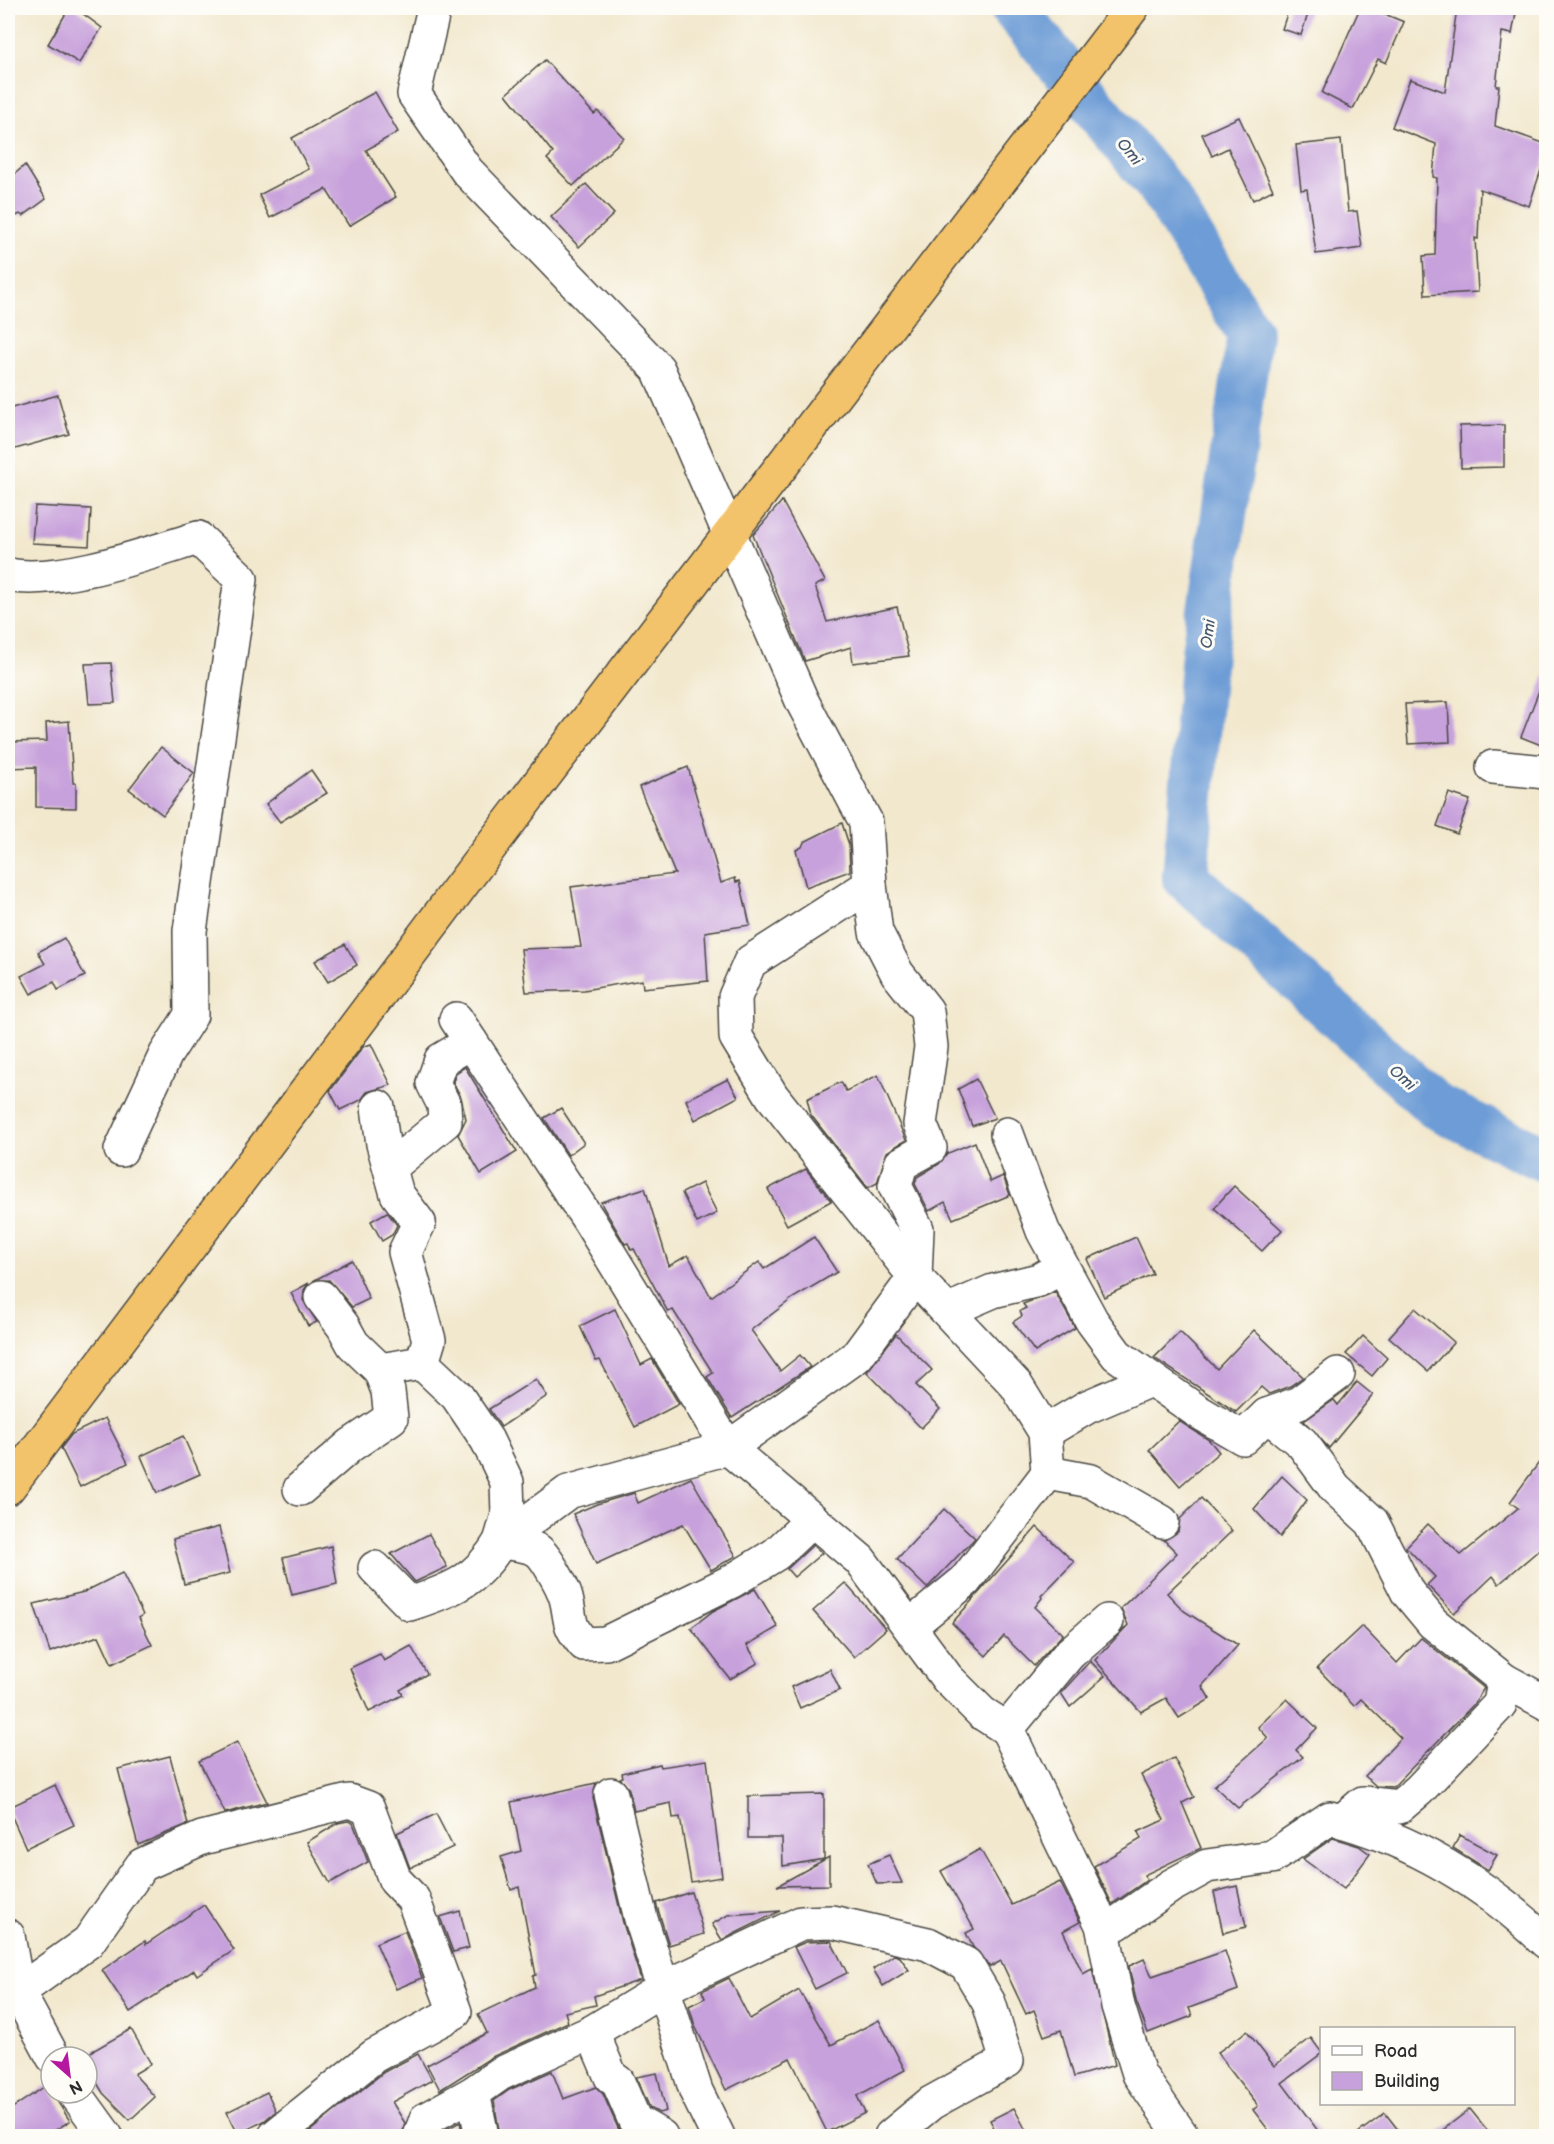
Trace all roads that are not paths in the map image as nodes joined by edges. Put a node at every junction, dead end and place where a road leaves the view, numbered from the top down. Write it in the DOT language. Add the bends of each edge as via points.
graph roads {
  1 [pos="434,8"];
  2 [pos="1132,8"];
  3 [pos="8,575"];
  4 [pos="1493,767"];
  5 [pos="1546,772"];
  6 [pos="870,885"];
  7 [pos="378,1107"];
  8 [pos="1007,1134"];
  9 [pos="121,1150"];
  10 [pos="392,1166"];
  11 [pos="1062,1267"];
  12 [pos="915,1277"];
  13 [pos="321,1297"];
  14 [pos="955,1319"];
  15 [pos="422,1363"];
  16 [pos="380,1370"];
  17 [pos="1338,1374"];
  18 [pos="1150,1380"];
  19 [pos="1267,1415"];
  20 [pos="1045,1432"];
  21 [pos="728,1448"];
  22 [pos="1048,1473"];
  23 [pos="8,1488"];
  24 [pos="300,1489"];
  25 [pos="812,1520"];
  26 [pos="1162,1522"];
  27 [pos="500,1542"];
  28 [pos="375,1569"];
  29 [pos="1107,1621"];
  30 [pos="909,1626"];
  31 [pos="1504,1680"];
  32 [pos="1546,1703"];
  33 [pos="1007,1729"];
  34 [pos="611,1794"];
  35 [pos="1342,1821"];
  36 [pos="1102,1925"];
  37 [pos="1546,1942"];
  38 [pos="9,1948"];
  39 [pos="664,1988"];
  40 [pos="18,1992"];
  41 [pos="592,2032"];
  42 [pos="47,2045"];
  43 [pos="473,2093"];
  44 [pos="84,2105"];
  45 [pos="106,2136"];
  46 [pos="275,2136"];
  47 [pos="420,2136"];
  48 [pos="482,2136"];
  49 [pos="662,2136"];
  50 [pos="718,2136"];
  51 [pos="891,2136"];
  52 [pos="1182,2136"];
  1 -- 6 [label="street" via="414,94 467,171 658,369 802,701 866,822"];
  2 -- 23 [label="highway" via="484,856"];
  3 -- 9 [label="street" via="29,579 109,565 198,538 242,579 190,931 190,1015 166,1054"];
  4 -- 5 [label="street"];
  6 -- 12 [label="street" via="876,932 897,973 927,1011 931,1047 920,1124 930,1148 901,1164 895,1186 917,1229"];
  6 -- 12 [label="street" via="750,962 735,997 736,1037 772,1096"];
  7 -- 10 [label="street" via="383,1144"];
  8 -- 11 [label="street" via="1029,1198"];
  10 -- 15 [label="street" via="398,1194 419,1222 405,1252 429,1340"];
  10 -- 21 [label="street" via="445,1122 444,1105 433,1083 441,1060 463,1031 590,1222"];
  11 -- 14 [label="street" via="1039,1280 993,1291 963,1304"];
  11 -- 18 [label="street" via="1092,1321 1117,1355"];
  12 -- 14 [label="street"];
  12 -- 21 [label="street" via="857,1356"];
  13 -- 16 [label="street" via="353,1344"];
  14 -- 20 [label="street" via="1016,1385"];
  15 -- 16 [label="street"];
  15 -- 27 [label="street" via="456,1396 486,1440 507,1482 508,1515"];
  16 -- 24 [label="street" via="388,1391 391,1418 351,1444"];
  17 -- 19 [label="street" via="1299,1403"];
  18 -- 19 [label="street" via="1243,1438"];
  18 -- 20 [label="street" via="1087,1407"];
  19 -- 31 [label="street" via="1302,1443 1335,1488 1372,1522 1408,1593 1433,1623"];
  20 -- 22 [label="street"];
  21 -- 25 [label="street"];
  21 -- 27 [label="street" via="568,1492"];
  22 -- 26 [label="street" via="1091,1481"];
  22 -- 30 [label="street" via="965,1581"];
  25 -- 27 [label="street" via="776,1554 732,1581 606,1643 584,1644 572,1630 566,1598 539,1551"];
  25 -- 30 [label="street" via="860,1560"];
  27 -- 28 [label="street" via="489,1560 466,1582 410,1604"];
  29 -- 33 [label="street" via="1069,1654"];
  30 -- 33 [label="street" via="947,1678 982,1713"];
  31 -- 32 [label="street"];
  31 -- 35 [label="street" via="1500,1704 1419,1790 1399,1807 1363,1803"];
  33 -- 36 [label="street"];
  34 -- 39 [label="street" via="641,1918"];
  35 -- 36 [label="street" via="1330,1818 1272,1857 1207,1866 1116,1924"];
  35 -- 37 [label="street" via="1420,1850 1495,1900"];
  36 -- 52 [label="street" via="1118,2006 1139,2074"];
  38 -- 40 [label="street"];
  39 -- 41 [label="street"];
  39 -- 50 [label="street" via="696,2091"];
  39 -- 51 [label="street" via="801,1923 832,1922 928,1944 966,1964 989,2003 1007,2061 931,2103"];
  40 -- 42 [label="street"];
  40 -- 46 [label="street" via="88,1942 142,1865 202,1838 349,1801 368,1808 395,1880 413,1899 455,2012 374,2056"];
  41 -- 43 [label="street" via="500,2074"];
  41 -- 49 [label="street" via="635,2121"];
  43 -- 47 [label="street" via="426,2119"];
  43 -- 48 [label="street"];
  44 -- 45 [label="street"];
}
